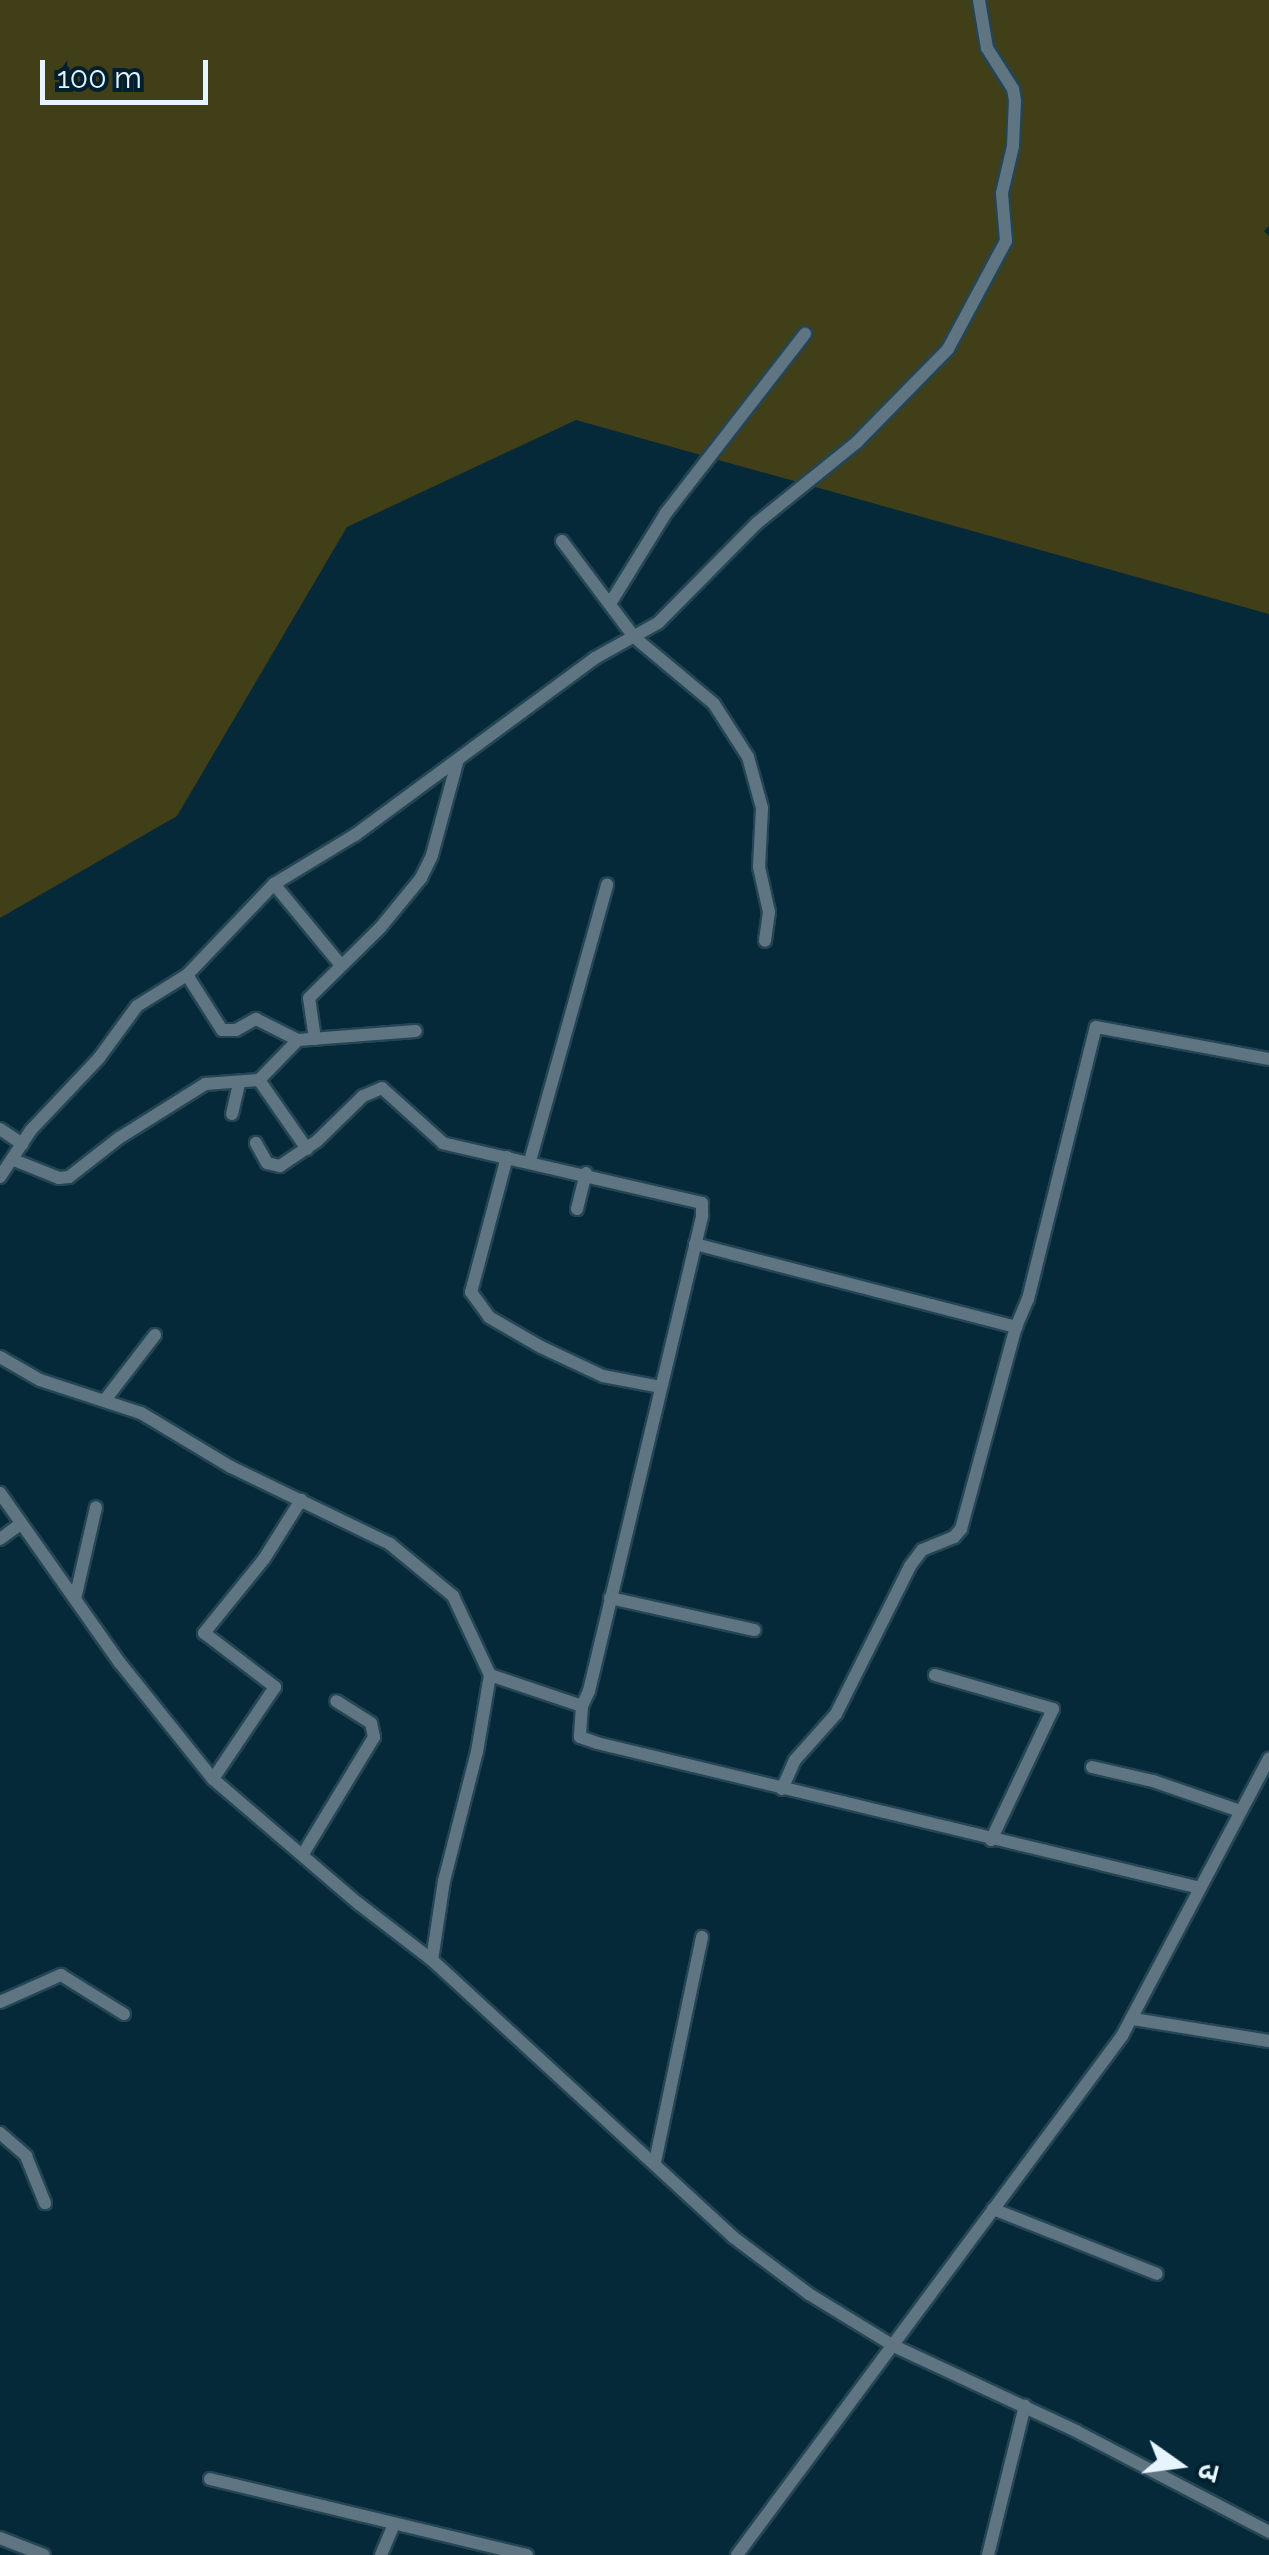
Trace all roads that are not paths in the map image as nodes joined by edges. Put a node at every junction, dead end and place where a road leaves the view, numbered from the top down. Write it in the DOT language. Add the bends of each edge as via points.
graph roads {
  1 [pos="979,0"];
  2 [pos="806,334"];
  3 [pos="562,541"];
  4 [pos="610,602"];
  5 [pos="634,637"];
  6 [pos="458,760"];
  7 [pos="274,884"];
  8 [pos="607,886"];
  9 [pos="765,941"];
  10 [pos="340,964"];
  11 [pos="187,975"];
  12 [pos="416,1031"];
  13 [pos="315,1039"];
  14 [pos="298,1040"];
  15 [pos="1269,1059"];
  16 [pos="259,1080"];
  17 [pos="239,1084"];
  18 [pos="232,1114"];
  19 [pos="0,1130"];
  20 [pos="256,1143"];
  21 [pos="22,1144"];
  22 [pos="307,1149"];
  23 [pos="507,1157"];
  24 [pos="14,1160"];
  25 [pos="530,1161"];
  26 [pos="586,1173"];
  27 [pos="0,1177"];
  28 [pos="577,1209"];
  29 [pos="695,1244"];
  30 [pos="1016,1327"];
  31 [pos="155,1335"];
  32 [pos="0,1358"];
  33 [pos="660,1387"];
  34 [pos="105,1400"];
  35 [pos="0,1493"];
  36 [pos="301,1500"];
  37 [pos="96,1507"];
  38 [pos="21,1524"];
  39 [pos="0,1539"];
  40 [pos="610,1598"];
  41 [pos="75,1599"];
  42 [pos="754,1630"];
  43 [pos="490,1675"];
  44 [pos="936,1675"];
  45 [pos="336,1701"];
  46 [pos="582,1706"];
  47 [pos="1269,1758"];
  48 [pos="1092,1767"];
  49 [pos="213,1779"];
  50 [pos="782,1789"];
  51 [pos="1240,1811"];
  52 [pos="991,1840"];
  53 [pos="303,1854"];
  54 [pos="1200,1888"];
  55 [pos="702,1937"];
  56 [pos="432,1960"];
  57 [pos="0,2002"];
  58 [pos="124,2014"];
  59 [pos="1133,2019"];
  60 [pos="1269,2041"];
  61 [pos="0,2133"];
  62 [pos="655,2162"];
  63 [pos="45,2203"];
  64 [pos="993,2209"];
  65 [pos="1157,2274"];
  66 [pos="894,2346"];
  67 [pos="1025,2406"];
  68 [pos="210,2479"];
  69 [pos="394,2524"];
  70 [pos="1269,2532"];
  71 [pos="0,2538"];
  72 [pos="454,2538"];
  73 [pos="44,2555"];
  74 [pos="382,2555"];
  75 [pos="447,2555"];
  76 [pos="527,2555"];
  77 [pos="737,2555"];
  78 [pos="988,2555"];
  1 -- 5 [label="street" via="987,48 1015,100 1002,193 1005,248 967,320 948,349 857,442 757,523 658,623"];
  2 -- 4 [label="street" via="657,526"];
  3 -- 4 [label="street"];
  4 -- 5 [label="street"];
  5 -- 6 [label="street" via="595,658"];
  5 -- 9 [label="street" via="714,704 748,757 762,808"];
  6 -- 7 [label="street"];
  6 -- 10 [label="street" via="421,878"];
  7 -- 10 [label="street"];
  7 -- 11 [label="street"];
  8 -- 25 [label="street"];
  10 -- 13 [label="street" via="308,1002"];
  11 -- 14 [label="street" via="222,1030 256,1019"];
  11 -- 21 [label="street" via="136,1006"];
  12 -- 13 [label="street"];
  13 -- 14 [label="street"];
  14 -- 16 [label="street"];
  15 -- 30 [label="street" via="1096,1027"];
  16 -- 17 [label="street"];
  16 -- 22 [label="street"];
  17 -- 18 [label="street"];
  17 -- 24 [label="street" via="216,1080 195,1090 68,1177"];
  19 -- 21 [label="street"];
  20 -- 22 [label="street" via="276,1167"];
  21 -- 24 [label="street"];
  22 -- 23 [label="street" via="364,1096 382,1088 442,1143"];
  23 -- 25 [label="street"];
  23 -- 33 [label="street" via="471,1292 489,1317 541,1347 603,1376"];
  24 -- 27 [label="street"];
  25 -- 26 [label="street"];
  26 -- 28 [label="street"];
  26 -- 29 [label="street" via="702,1203"];
  29 -- 30 [label="street"];
  29 -- 33 [label="street"];
  30 -- 50 [label="street" via="961,1529 922,1550 910,1566 836,1714 795,1760"];
  31 -- 34 [label="street"];
  32 -- 34 [label="street" via="40,1380"];
  33 -- 40 [label="street"];
  34 -- 36 [label="street"];
  35 -- 38 [label="street"];
  36 -- 43 [label="street" via="390,1544 453,1596"];
  36 -- 49 [label="street" via="204,1633 274,1687"];
  37 -- 41 [label="street"];
  38 -- 39 [label="street"];
  38 -- 41 [label="street"];
  40 -- 42 [label="street"];
  40 -- 46 [label="street"];
  41 -- 49 [label="street"];
  43 -- 46 [label="street"];
  43 -- 56 [label="street"];
  44 -- 52 [label="street" via="1053,1708"];
  45 -- 53 [label="street" via="370,1724 374,1737"];
  46 -- 50 [label="street" via="583,1738"];
  47 -- 51 [label="street"];
  48 -- 51 [label="street"];
  49 -- 53 [label="street"];
  50 -- 52 [label="street"];
  51 -- 54 [label="street"];
  52 -- 54 [label="street"];
  53 -- 56 [label="street"];
  54 -- 59 [label="street"];
  55 -- 62 [label="street"];
  56 -- 62 [label="street"];
  57 -- 58 [label="street" via="61,1975"];
  59 -- 60 [label="street"];
  59 -- 64 [label="street"];
  61 -- 63 [label="street" via="26,2156"];
  62 -- 66 [label="street" via="771,2268"];
  64 -- 65 [label="street"];
  64 -- 66 [label="street"];
  66 -- 67 [label="street"];
  66 -- 77 [label="street"];
  67 -- 70 [label="street"];
  67 -- 78 [label="street"];
  68 -- 69 [label="street"];
  69 -- 72 [label="street"];
  69 -- 74 [label="street"];
  71 -- 73 [label="street"];
  72 -- 75 [label="street"];
  72 -- 76 [label="street"];
}
